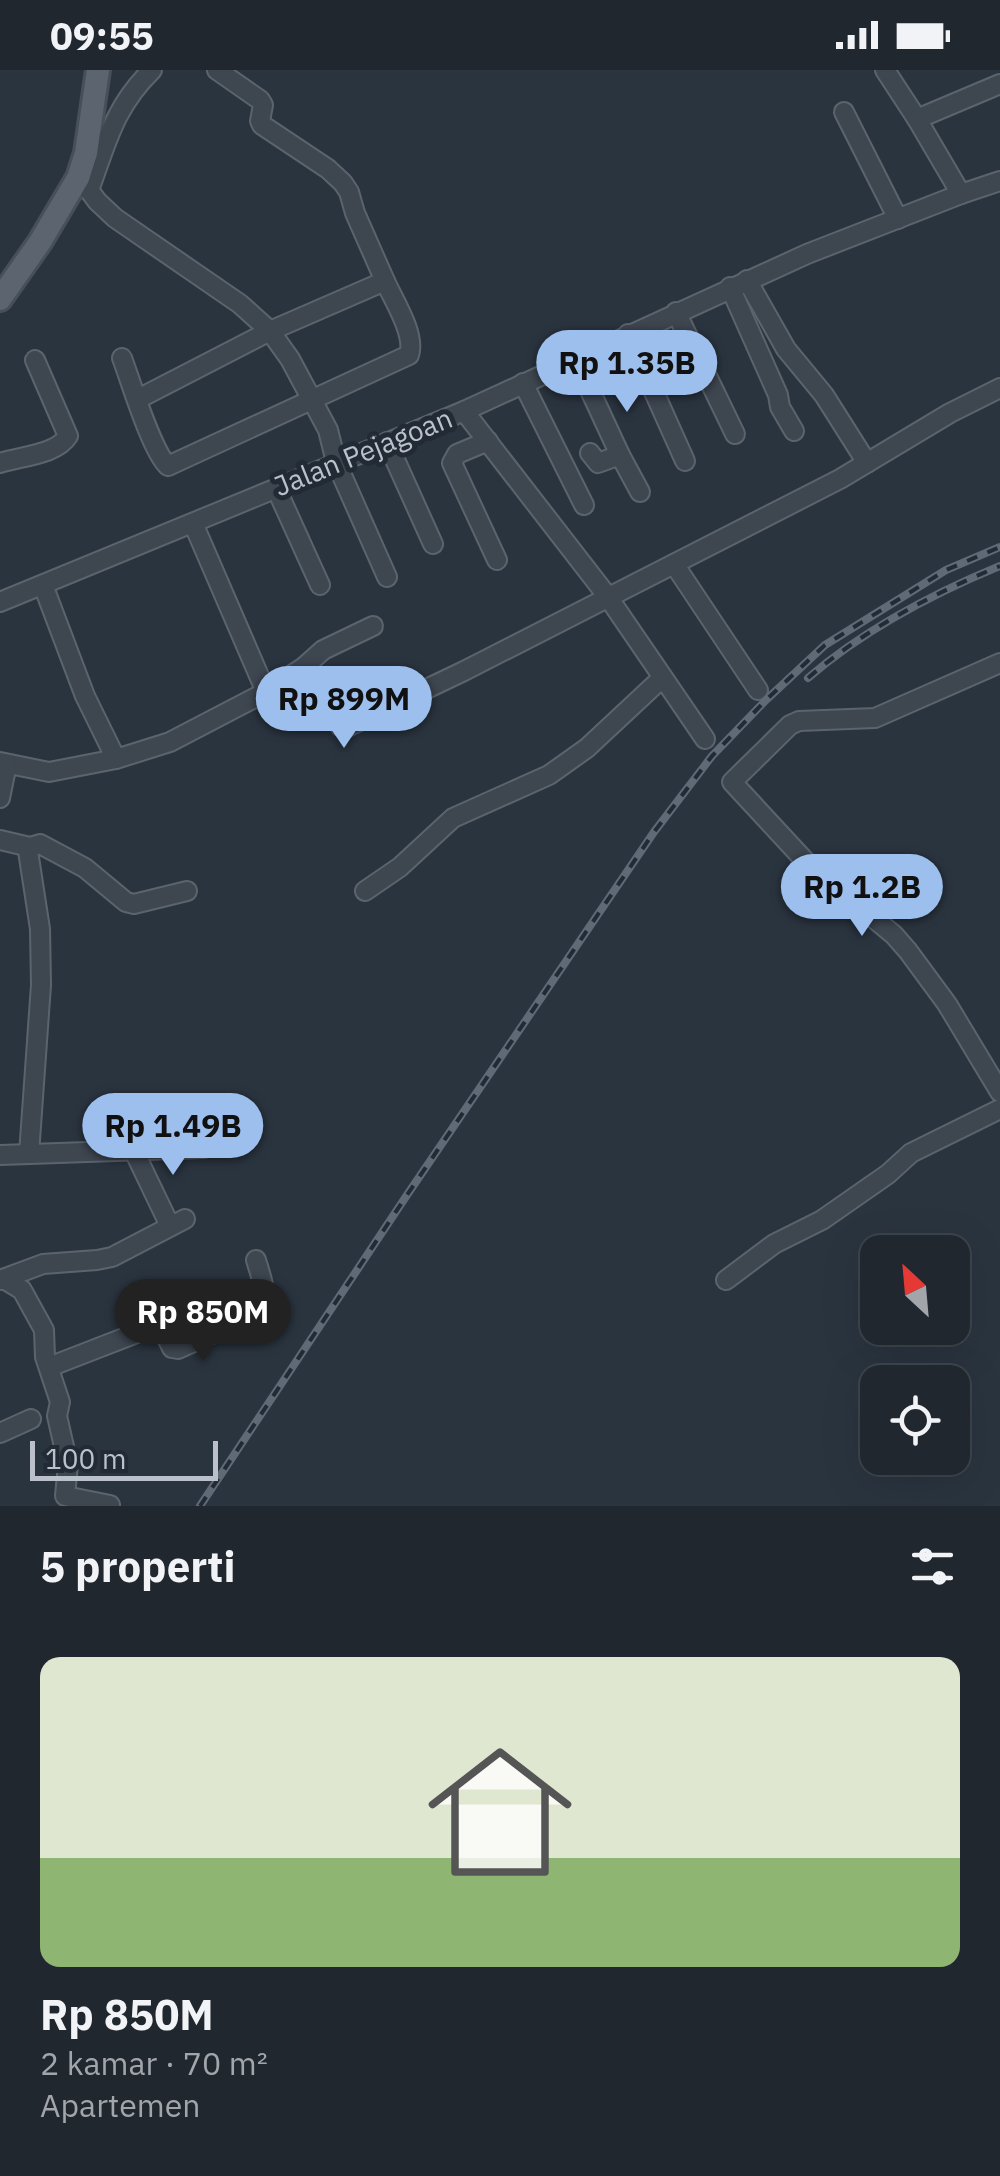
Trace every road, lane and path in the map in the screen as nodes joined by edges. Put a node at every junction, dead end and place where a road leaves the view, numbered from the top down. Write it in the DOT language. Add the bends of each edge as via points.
graph roads {
  1 [pos="98,70"];
  2 [pos="152,70"];
  3 [pos="217,70"];
  4 [pos="885,70"];
  5 [pos="978,70"];
  6 [pos="993,87"];
  7 [pos="844,112"];
  8 [pos="917,119"];
  9 [pos="1000,182"];
  10 [pos="84,184"];
  11 [pos="961,194"];
  12 [pos="898,219"];
  13 [pos="386,281"];
  14 [pos="739,284"];
  15 [pos="3,290"];
  16 [pos="676,312"];
  17 [pos="270,332"];
  18 [pos="628,334"];
  19 [pos="122,358"];
  20 [pos="575,358"];
  21 [pos="34,360"];
  22 [pos="523,384"];
  23 [pos="1000,388"];
  24 [pos="138,399"];
  25 [pos="313,401"];
  26 [pos="464,411"];
  27 [pos="794,431"];
  28 [pos="735,434"];
  29 [pos="488,441"];
  30 [pos="387,442"];
  31 [pos="590,454"];
  32 [pos="620,455"];
  33 [pos="685,461"];
  34 [pos="336,462"];
  35 [pos="0,463"];
  36 [pos="867,463"];
  37 [pos="276,488"];
  38 [pos="640,492"];
  39 [pos="584,505"];
  40 [pos="193,523"];
  41 [pos="434,544"];
  42 [pos="497,560"];
  43 [pos="674,564"];
  44 [pos="388,577"];
  45 [pos="320,585"];
  46 [pos="43,586"];
  47 [pos="608,597"];
  48 [pos="0,602"];
  49 [pos="373,626"];
  50 [pos="1000,663"];
  51 [pos="304,667"];
  52 [pos="662,678"];
  53 [pos="758,690"];
  54 [pos="266,692"];
  55 [pos="705,739"];
  56 [pos="116,760"];
  57 [pos="4,764"];
  58 [pos="0,798"];
  59 [pos="0,840"];
  60 [pos="30,847"];
  61 [pos="365,891"];
  62 [pos="187,892"];
  63 [pos="1000,1092"];
  64 [pos="1000,1110"];
  65 [pos="204,1148"];
  66 [pos="134,1150"];
  67 [pos="29,1154"];
  68 [pos="0,1155"];
  69 [pos="256,1260"];
  70 [pos="2,1280"];
  71 [pos="726,1280"];
  72 [pos="48,1368"];
  73 [pos="31,1419"];
  74 [pos="0,1433"];
  75 [pos="89,1504"];
  76 [pos="110,1505"];
  1 -- 10 [label="main road"];
  2 -- 10 [label="street" via="118,111"];
  3 -- 13 [label="street" via="260,100 262,126 343,182"];
  4 -- 8 [label="street"];
  5 -- 6 [label="street"];
  6 -- 8 [label="street"];
  7 -- 12 [label="street"];
  8 -- 11 [label="street"];
  9 -- 11 [label="street, Jalan Pejagoan"];
  10 -- 15 [label="main road"];
  10 -- 17 [label="street" via="115,218"];
  11 -- 12 [label="street, Jalan Pejagoan"];
  12 -- 14 [label="street, Jalan Pejagoan"];
  13 -- 17 [label="street"];
  13 -- 25 [label="street" via="410,337 409,355"];
  14 -- 16 [label="street, Jalan Pejagoan"];
  14 -- 27 [label="street"];
  14 -- 36 [label="street" via="824,394"];
  16 -- 18 [label="street, Jalan Pejagoan"];
  16 -- 28 [label="street"];
  17 -- 24 [label="street"];
  17 -- 25 [label="street"];
  18 -- 20 [label="street, Jalan Pejagoan"];
  18 -- 33 [label="street"];
  19 -- 24 [label="street"];
  20 -- 22 [label="street, Jalan Pejagoan"];
  20 -- 32 [label="street"];
  21 -- 35 [label="street" via="68,436 53,448"];
  22 -- 26 [label="street, Jalan Pejagoan"];
  22 -- 39 [label="street"];
  23 -- 36 [label="street"];
  24 -- 25 [label="street" via="168,466"];
  25 -- 34 [label="street"];
  26 -- 29 [label="street"];
  26 -- 30 [label="street, Jalan Pejagoan"];
  29 -- 42 [label="street" via="452,462"];
  29 -- 47 [label="street"];
  30 -- 34 [label="street, Jalan Pejagoan"];
  30 -- 41 [label="street"];
  31 -- 32 [label="street" via="598,464"];
  32 -- 38 [label="street"];
  34 -- 37 [label="street, Jalan Pejagoan"];
  34 -- 44 [label="street"];
  36 -- 43 [label="street"];
  37 -- 40 [label="street, Jalan Pejagoan"];
  37 -- 45 [label="street"];
  40 -- 46 [label="street, Jalan Pejagoan"];
  40 -- 54 [label="street"];
  43 -- 47 [label="street"];
  43 -- 53 [label="street"];
  46 -- 48 [label="street, Jalan Pejagoan"];
  46 -- 56 [label="street"];
  47 -- 51 [label="street" via="347,727 340,726"];
  47 -- 52 [label="street"];
  49 -- 51 [label="street"];
  50 -- 63 [label="street" via="876,718 790,725 732,782 808,862 908,951"];
  51 -- 54 [label="street"];
  52 -- 55 [label="street"];
  52 -- 61 [label="street" via="587,748 549,774 453,818"];
  54 -- 56 [label="street" via="170,742"];
  56 -- 57 [label="street" via="49,772"];
  57 -- 58 [label="street"];
  59 -- 60 [label="street"];
  60 -- 62 [label="street" via="40,844 85,868 126,902"];
  60 -- 67 [label="street" via="41,985"];
  64 -- 71 [label="street" via="911,1153"];
  65 -- 66 [label="street"];
  66 -- 67 [label="street"];
  66 -- 70 [label="street" via="177,1223 105,1259 43,1264"];
  67 -- 68 [label="street"];
  69 -- 72 [label="street" via="261,1312 178,1349 160,1324"];
  70 -- 72 [label="street" via="22,1290 44,1330"];
  72 -- 75 [label="street" via="60,1402 65,1496"];
  73 -- 74 [label="street"];
  75 -- 76 [label="street"];
}
